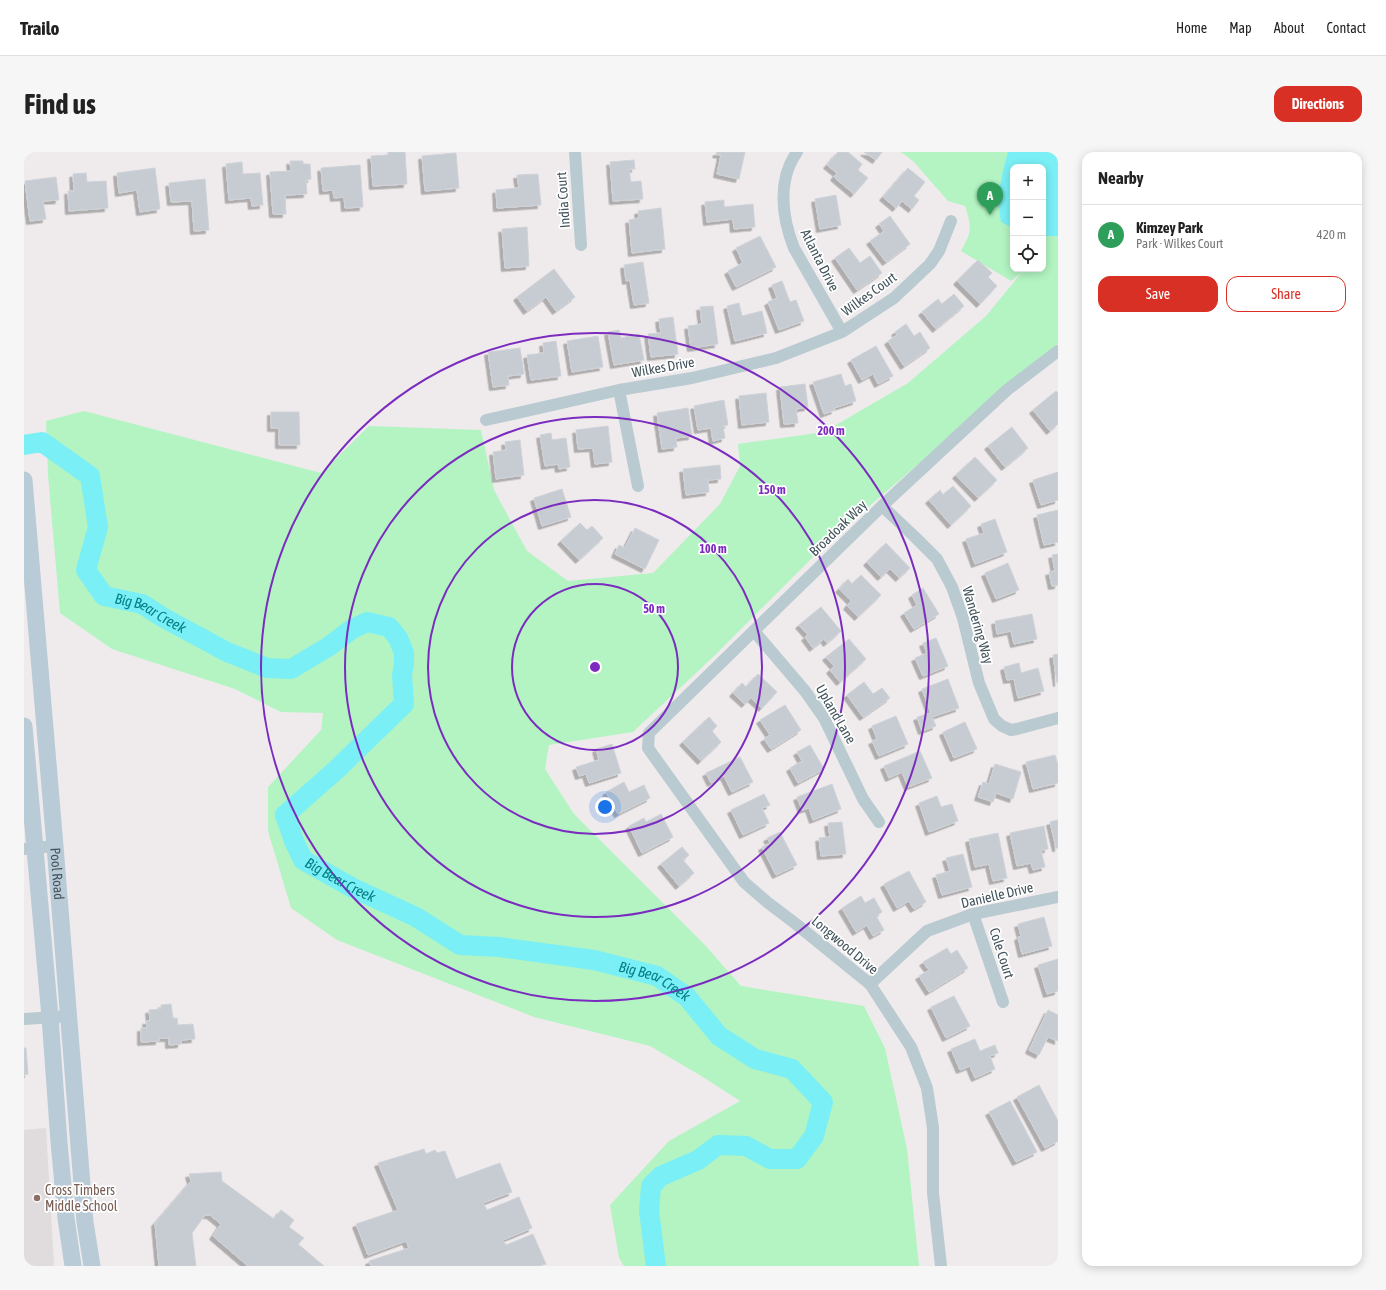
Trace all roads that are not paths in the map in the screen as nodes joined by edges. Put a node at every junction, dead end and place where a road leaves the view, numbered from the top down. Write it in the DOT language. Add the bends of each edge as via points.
graph roads {
  1 [pos="575,152"];
  2 [pos="797,152"];
  3 [pos="951,221"];
  4 [pos="581,245"];
  5 [pos="842,332"];
  6 [pos="1058,351"];
  7 [pos="619,390"];
  8 [pos="486,420"];
  9 [pos="24,480"];
  10 [pos="638,486"];
  11 [pos="882,506"];
  12 [pos="754,631"];
  13 [pos="1058,718"];
  14 [pos="24,726"];
  15 [pos="648,736"];
  16 [pos="879,822"];
  17 [pos="55,846"];
  18 [pos="29,848"];
  19 [pos="1058,897"];
  20 [pos="973,914"];
  21 [pos="870,984"];
  22 [pos="1003,1002"];
  23 [pos="69,1016"];
  24 [pos="50,1017"];
  25 [pos="24,1019"];
  26 [pos="73,1266"];
  27 [pos="92,1266"];
  28 [pos="941,1266"];
  1 -- 4 [label="street, India Court"];
  2 -- 5 [label="street, Atlanta Drive" via="784,186 789,234 794,248"];
  3 -- 5 [label="street, Wilkes Court" via="939,251 930,264 894,298"];
  5 -- 7 [label="street, Wilkes Drive" via="776,358 692,378"];
  6 -- 11 [label="street, Broadoak Way" via="1007,390"];
  7 -- 8 [label="street, Wilkes Drive"];
  7 -- 10 [label="street"];
  9 -- 17 [label="main road, Pool Road"];
  11 -- 12 [label="street, Broadoak Way"];
  11 -- 13 [label="street, Wandering Way" via="937,559 952,588 963,618 979,683 994,719 1011,730"];
  12 -- 15 [label="street, Broadoak Way"];
  12 -- 16 [label="street, Upland Lane" via="805,691 824,718 863,799"];
  14 -- 18 [label="main road, Pool Road"];
  15 -- 21 [label="street, Longwood Drive" via="648,748 744,882"];
  17 -- 18 [label="street"];
  17 -- 23 [label="main road, Pool Road"];
  18 -- 24 [label="main road, Pool Road"];
  19 -- 20 [label="street, Danielle Drive"];
  20 -- 21 [label="street, Danielle Drive" via="927,931"];
  20 -- 22 [label="street, Cole Court"];
  21 -- 28 [label="street, Longwood Drive" via="911,1047 926,1088 934,1128 933,1193"];
  23 -- 24 [label="street"];
  23 -- 27 [label="main road, Pool Road" via="85,1222"];
  24 -- 25 [label="street"];
  24 -- 26 [label="main road, Pool Road" via="59,1148"];
}
